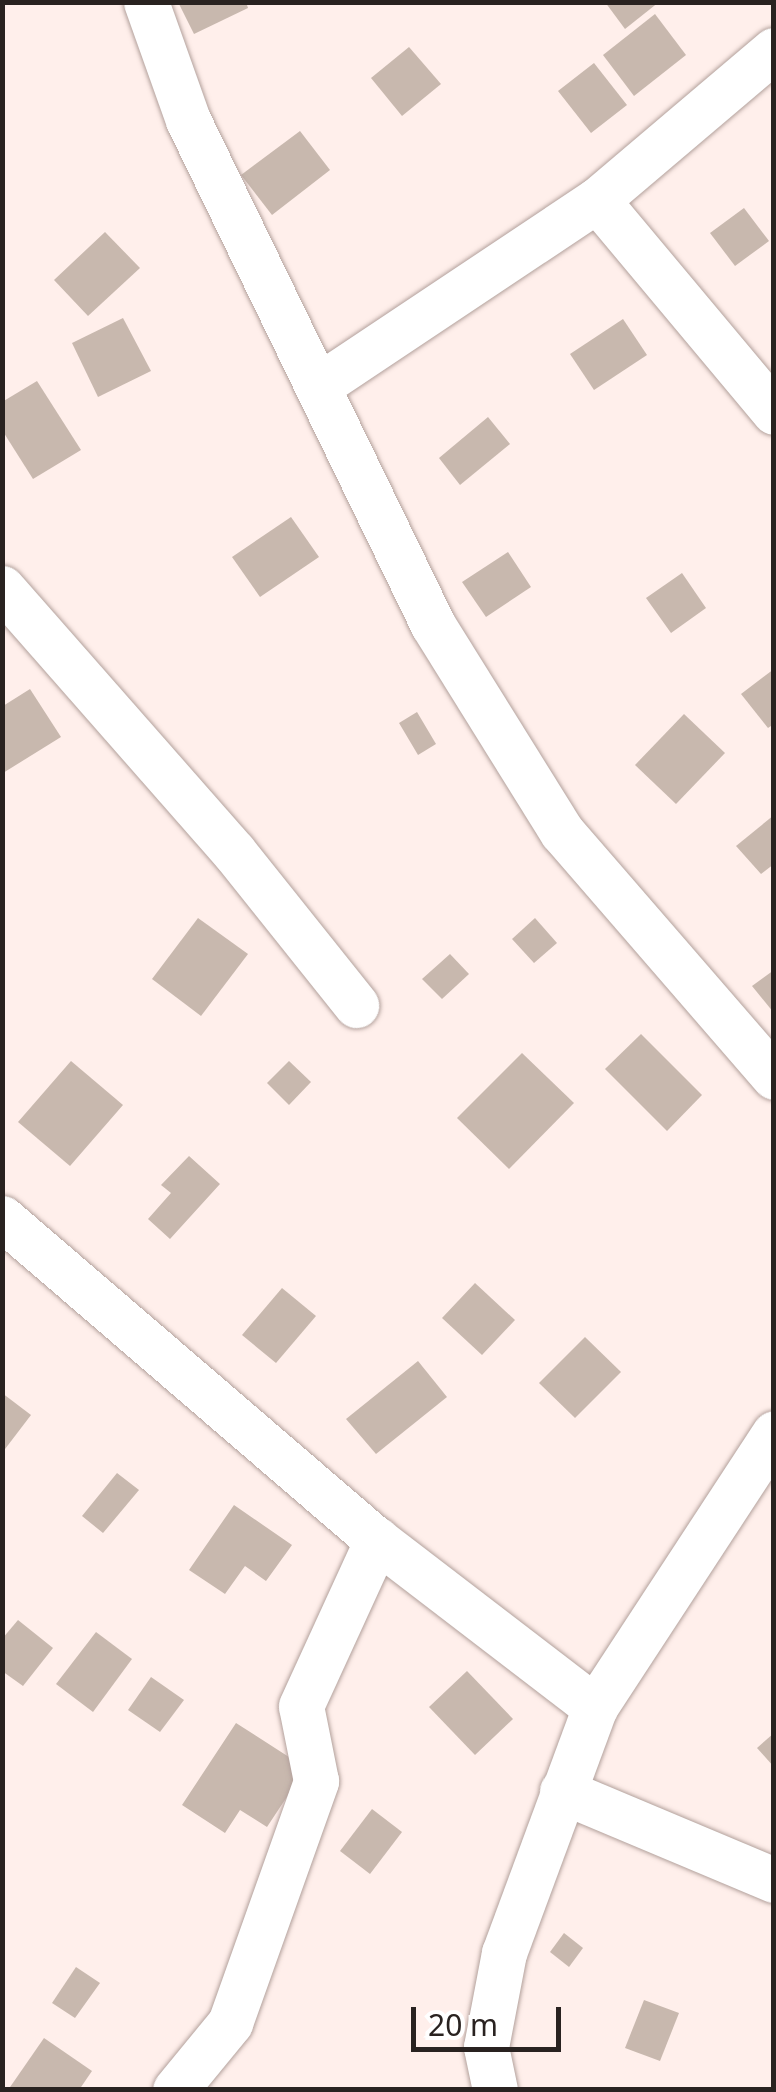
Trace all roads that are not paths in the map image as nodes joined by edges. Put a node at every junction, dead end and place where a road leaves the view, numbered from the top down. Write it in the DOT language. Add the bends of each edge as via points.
graph roads {
  1 [pos="146,2"];
  2 [pos="774,50"];
  3 [pos="596,200"];
  4 [pos="321,384"];
  5 [pos="774,412"];
  6 [pos="2,588"];
  7 [pos="356,1005"];
  8 [pos="774,1077"];
  9 [pos="2,1218"];
  10 [pos="774,1433"];
  11 [pos="377,1540"];
  12 [pos="595,1707"];
  13 [pos="562,1791"];
  14 [pos="774,1880"];
  15 [pos="175,2090"];
  16 [pos="495,2090"];
  1 -- 4 [label="street" via="188,120"];
  2 -- 3 [label="street"];
  3 -- 4 [label="street"];
  3 -- 5 [label="street"];
  4 -- 8 [label="street" via="432,626 562,832"];
  6 -- 7 [label="street" via="234,852"];
  9 -- 11 [label="street"];
  10 -- 12 [label="street"];
  11 -- 12 [label="street"];
  11 -- 15 [label="street" via="301,1706 316,1781 230,2024"];
  12 -- 13 [label="street"];
  13 -- 14 [label="street"];
  13 -- 16 [label="street" via="504,1953 486,2047"];
}
